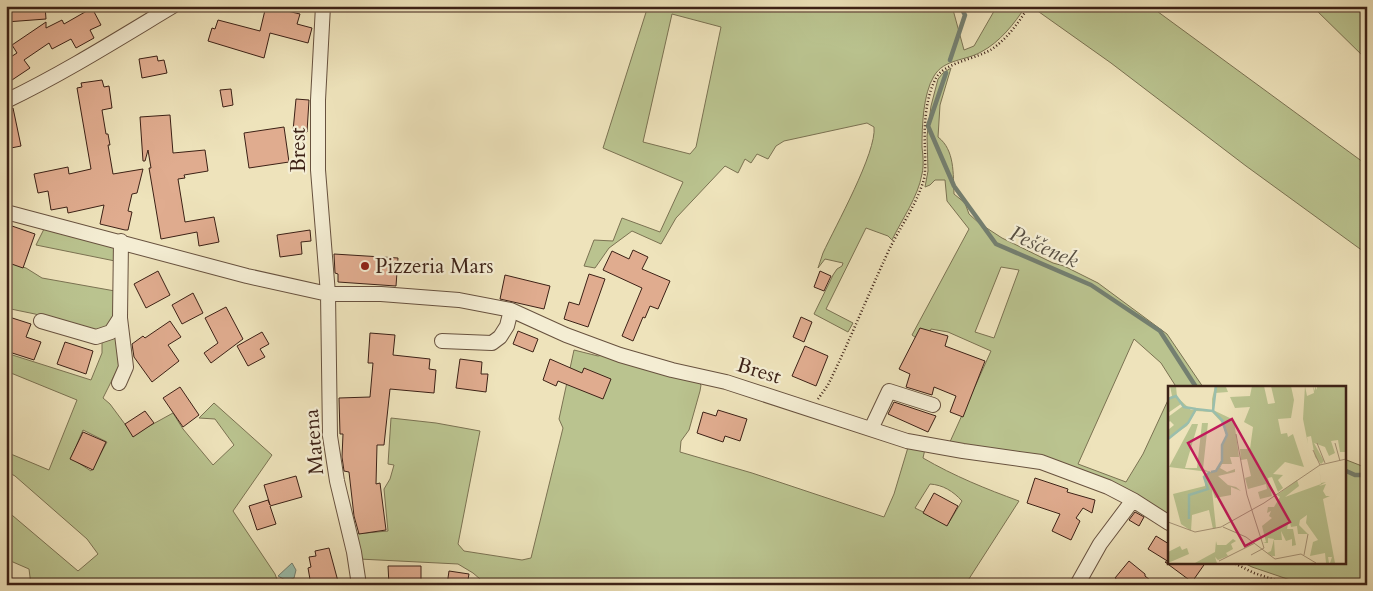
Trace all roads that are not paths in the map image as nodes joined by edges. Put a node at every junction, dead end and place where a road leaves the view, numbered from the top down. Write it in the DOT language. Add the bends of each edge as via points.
graph roads {
  1 [pos="173,6"];
  2 [pos="323,6"];
  3 [pos="6,101"];
  4 [pos="6,212"];
  5 [pos="121,241"];
  6 [pos="328,294"];
  7 [pos="511,310"];
  8 [pos="120,318"];
  9 [pos="41,321"];
  10 [pos="442,341"];
  11 [pos="119,383"];
  12 [pos="933,405"];
  13 [pos="871,429"];
  14 [pos="1133,500"];
  15 [pos="1168,523"];
  16 [pos="358,585"];
  17 [pos="1077,585"];
  1 -- 3 [label="street" via="78,63"];
  2 -- 6 [label="street, Brest" via="318,170"];
  4 -- 5 [label="street, Brest"];
  5 -- 6 [label="street, Brest" via="247,276"];
  5 -- 8 [label="street"];
  6 -- 7 [label="street, Brest" via="459,300"];
  6 -- 16 [label="street, Matena" via="330,436"];
  7 -- 10 [label="street" via="507,326 492,343"];
  7 -- 13 [label="street, Brest" via="620,355 726,382"];
  8 -- 9 [label="street" via="111,332 96,337"];
  8 -- 11 [label="street" via="126,367"];
  12 -- 13 [label="street" via="889,391"];
  13 -- 14 [label="street, Brest" via="907,441 963,452 1041,462"];
  14 -- 15 [label="street, Brest"];
  14 -- 17 [label="street" via="1100,544"];
}
